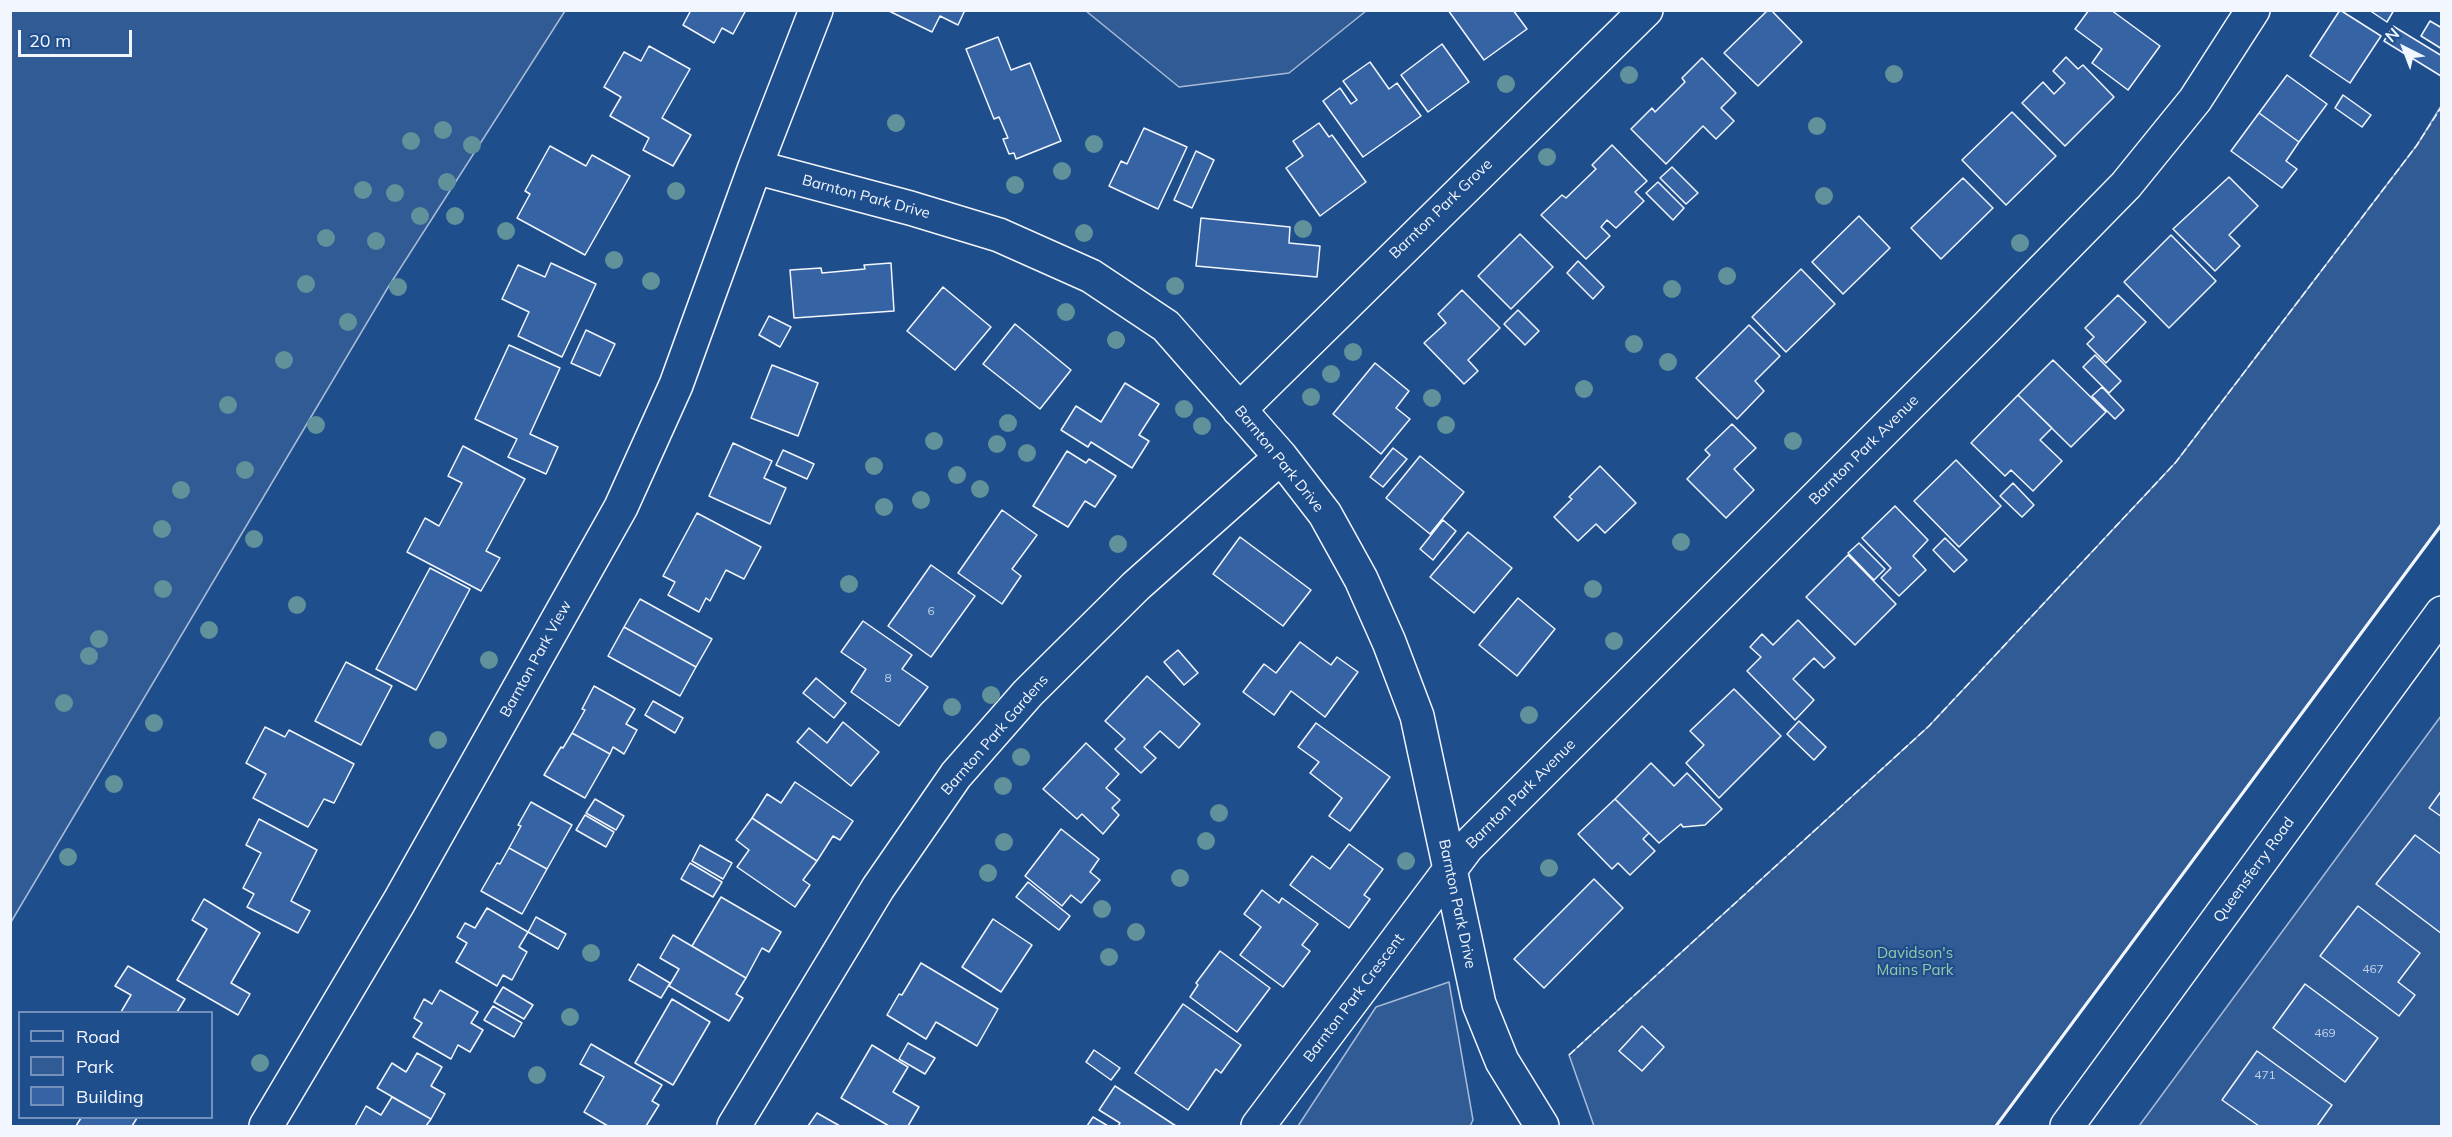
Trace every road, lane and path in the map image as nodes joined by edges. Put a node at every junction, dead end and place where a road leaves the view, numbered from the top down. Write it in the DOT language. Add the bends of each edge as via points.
graph roads {
  1 [pos="816,10"];
  2 [pos="1646,10"];
  3 [pos="2253,10"];
  4 [pos="755,167"];
  5 [pos="1239,410"];
  6 [pos="1281,457"];
  7 [pos="2442,614"];
  8 [pos="1450,869"];
  9 [pos="266,1126"];
  10 [pos="734,1126"];
  11 [pos="1258,1126"];
  12 [pos="1542,1126"];
  13 [pos="2067,1126"];
  1 -- 4 [label="street"];
  2 -- 5 [label="street, Barnton Park Grove"];
  3 -- 8 [label="street, Barnton Park Avenue" via="2195,100 2126,185 1467,847"];
  4 -- 5 [label="street, Barnton Park Drive" via="999,235 1091,276 1166,326"];
  4 -- 9 [label="street, Barnton Park View" via="676,385 621,507 399,902"];
  5 -- 6 [label="street, Barnton Park Drive"];
  6 -- 8 [label="street, Barnton Park Drive" via="1325,514 1361,579 1389,642 1417,716"];
  6 -- 10 [label="street, Barnton Park Gardens" via="1136,586 1028,693 956,775 878,888"];
  7 -- 13 [label="street, Queensferry Road"];
  8 -- 11 [label="street, Barnton Park Crescent"];
  8 -- 12 [label="street, Barnton Park Drive" via="1479,1004 1502,1061"];
}
